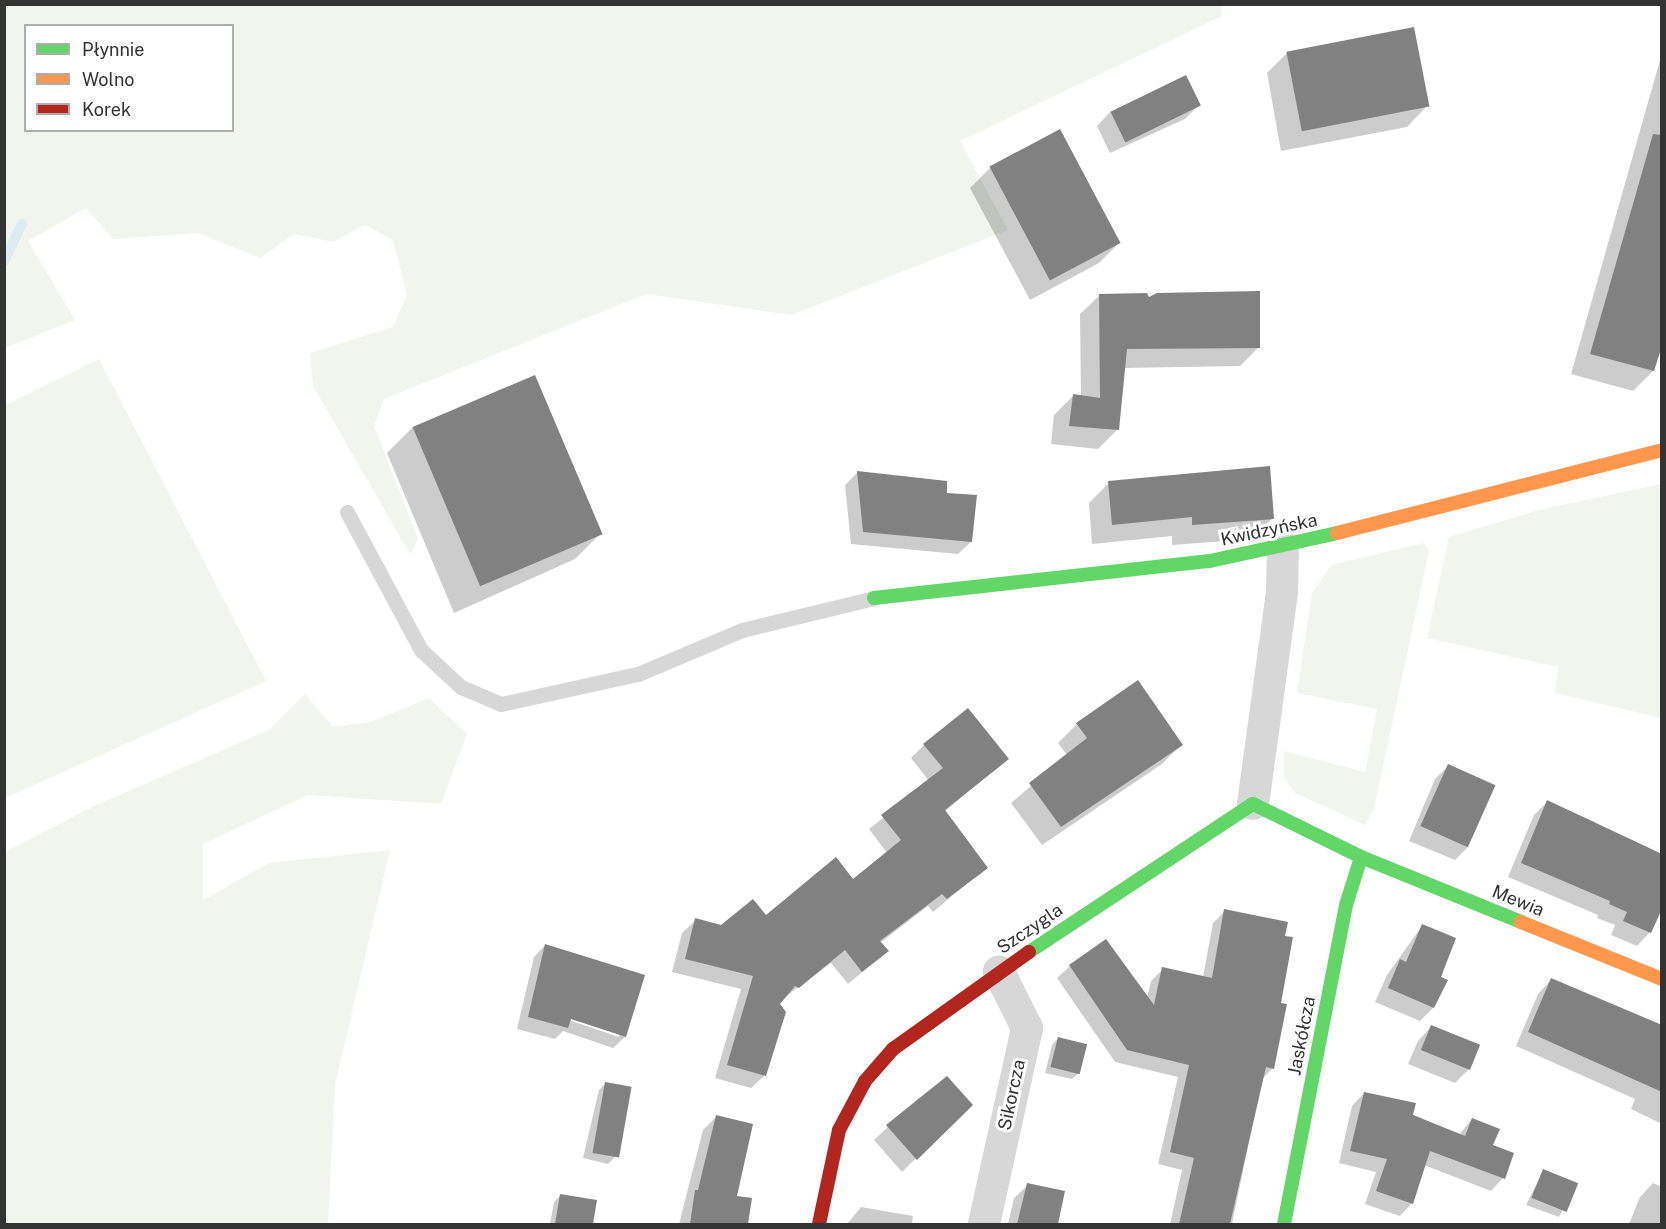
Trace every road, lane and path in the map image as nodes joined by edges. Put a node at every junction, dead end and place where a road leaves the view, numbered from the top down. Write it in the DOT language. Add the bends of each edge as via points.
graph roads {
  1 [pos="1662,450"];
  2 [pos="347,512"];
  3 [pos="1283,547"];
  4 [pos="873,598"];
  5 [pos="1253,804"];
  6 [pos="1361,857"];
  7 [pos="999,972"];
  8 [pos="1662,979"];
  9 [pos="819,1224"];
  10 [pos="984,1224"];
  11 [pos="1284,1224"];
  1 -- 3 [label="street, Kwidzyńska"];
  2 -- 4 [label="lane" via="421,650 461,687 501,704 638,674 742,630"];
  3 -- 4 [label="street, Kwidzyńska" via="1210,561"];
  3 -- 5 [label="street" via="1282,591"];
  5 -- 6 [label="street"];
  5 -- 7 [label="street, Szczygla"];
  6 -- 8 [label="street, Mewia"];
  6 -- 11 [label="street, Jaskółcza" via="1346,905"];
  7 -- 9 [label="street, Szczygla" via="893,1049 865,1082 839,1130"];
  7 -- 10 [label="street, Sikorcza" via="1027,1028"];
}
